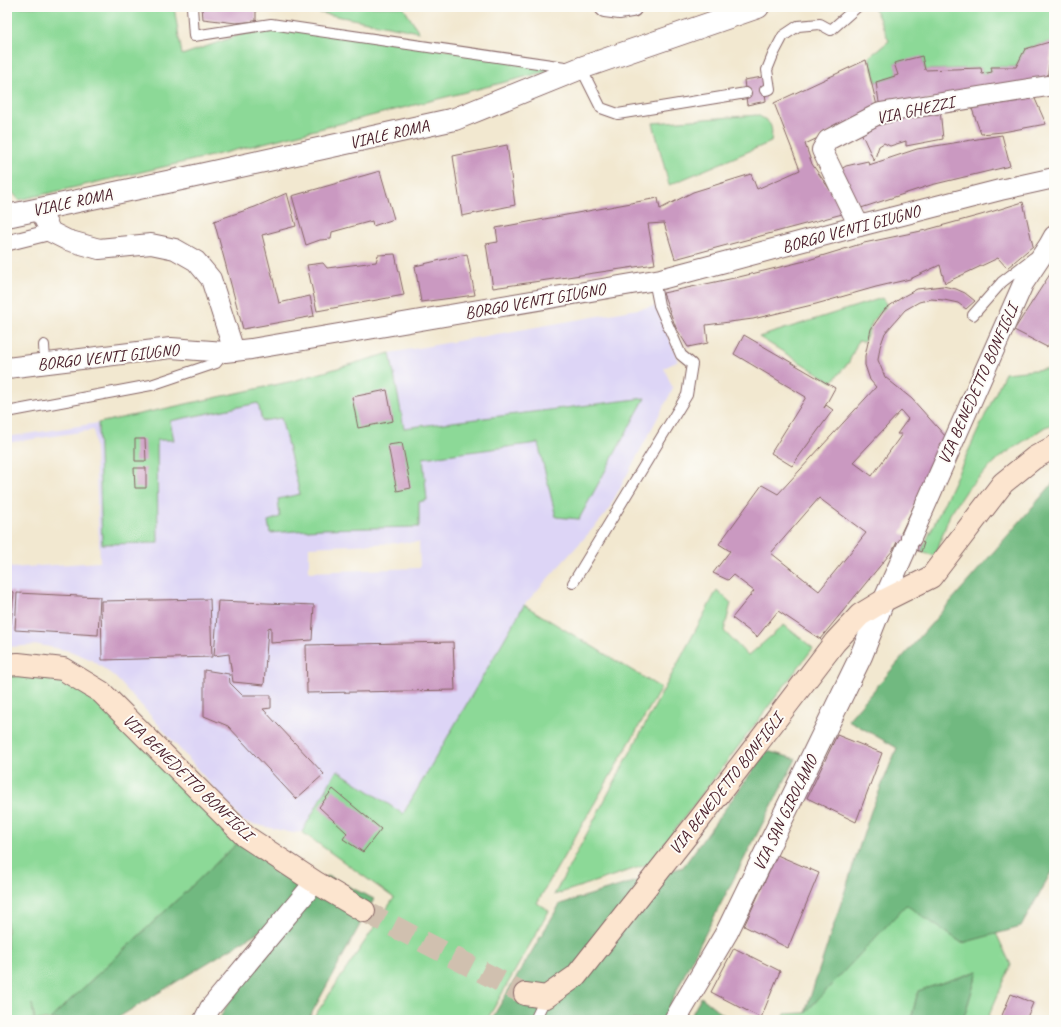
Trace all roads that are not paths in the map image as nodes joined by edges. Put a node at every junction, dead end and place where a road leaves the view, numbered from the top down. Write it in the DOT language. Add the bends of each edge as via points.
graph roads {
  1 [pos="192,7"];
  2 [pos="605,7"];
  3 [pos="632,7"];
  4 [pos="758,7"];
  5 [pos="857,7"];
  6 [pos="580,68"];
  7 [pos="1054,85"];
  8 [pos="765,90"];
  9 [pos="746,93"];
  10 [pos="1054,178"];
  11 [pos="39,209"];
  12 [pos="7,216"];
  13 [pos="860,226"];
  14 [pos="51,232"];
  15 [pos="1052,240"];
  16 [pos="7,243"];
  17 [pos="654,280"];
  18 [pos="973,315"];
  19 [pos="230,351"];
  20 [pos="7,368"];
  21 [pos="7,412"];
  22 [pos="1054,447"];
  23 [pos="573,584"];
  24 [pos="883,601"];
  25 [pos="7,665"];
  26 [pos="315,882"];
  27 [pos="364,911"];
  28 [pos="524,994"];
  29 [pos="546,997"];
  30 [pos="204,1020"];
  31 [pos="535,1020"];
  32 [pos="674,1020"];
  1 -- 6 [label="lane" via="194,36 271,24"];
  2 -- 3 [label="street"];
  4 -- 6 [label="street, VIALE ROMA"];
  5 -- 8 [label="lane" via="832,30 820,24 798,26 783,36 767,70 770,89"];
  6 -- 9 [label="lane" via="601,108 618,114"];
  6 -- 11 [label="street, VIALE ROMA" via="456,119"];
  7 -- 13 [label="street, VIA GHEZZI" via="880,113 828,140 822,150"];
  10 -- 13 [label="street, BORGO VENTI GIUGNO"];
  11 -- 12 [label="street, VIALE ROMA"];
  11 -- 14 [label="street"];
  13 -- 17 [label="street, BORGO VENTI GIUGNO"];
  14 -- 16 [label="street"];
  14 -- 19 [label="street" via="67,240 99,249 151,244 175,249 196,261 211,279"];
  15 -- 18 [label="lane" via="1002,282"];
  15 -- 24 [label="street, VIA BENEDETTO BONFIGLI" via="1023,284"];
  17 -- 19 [label="street, BORGO VENTI GIUGNO"];
  17 -- 23 [label="lane" via="659,305 681,355 692,364 687,395"];
  19 -- 20 [label="street, BORGO VENTI GIUGNO" via="171,348 44,354"];
  19 -- 21 [label="lane" via="216,363 151,384"];
  22 -- 24 [label="main road" via="1034,458 1003,483 931,577"];
  24 -- 29 [label="main road, VIA BENEDETTO BONFIGLI" via="860,616 835,642 576,976"];
  24 -- 32 [label="street, VIA SAN GIROLAMO" via="861,656 727,932"];
  25 -- 26 [label="main road, VIA BENEDETTO BONFIGLI" via="64,669 101,692 245,836"];
  26 -- 27 [label="main road, VIA BENEDETTO BONFIGLI"];
  26 -- 30 [label="street" via="210,1008"];
  28 -- 29 [label="main road"];
  29 -- 31 [label="lane"];
}
